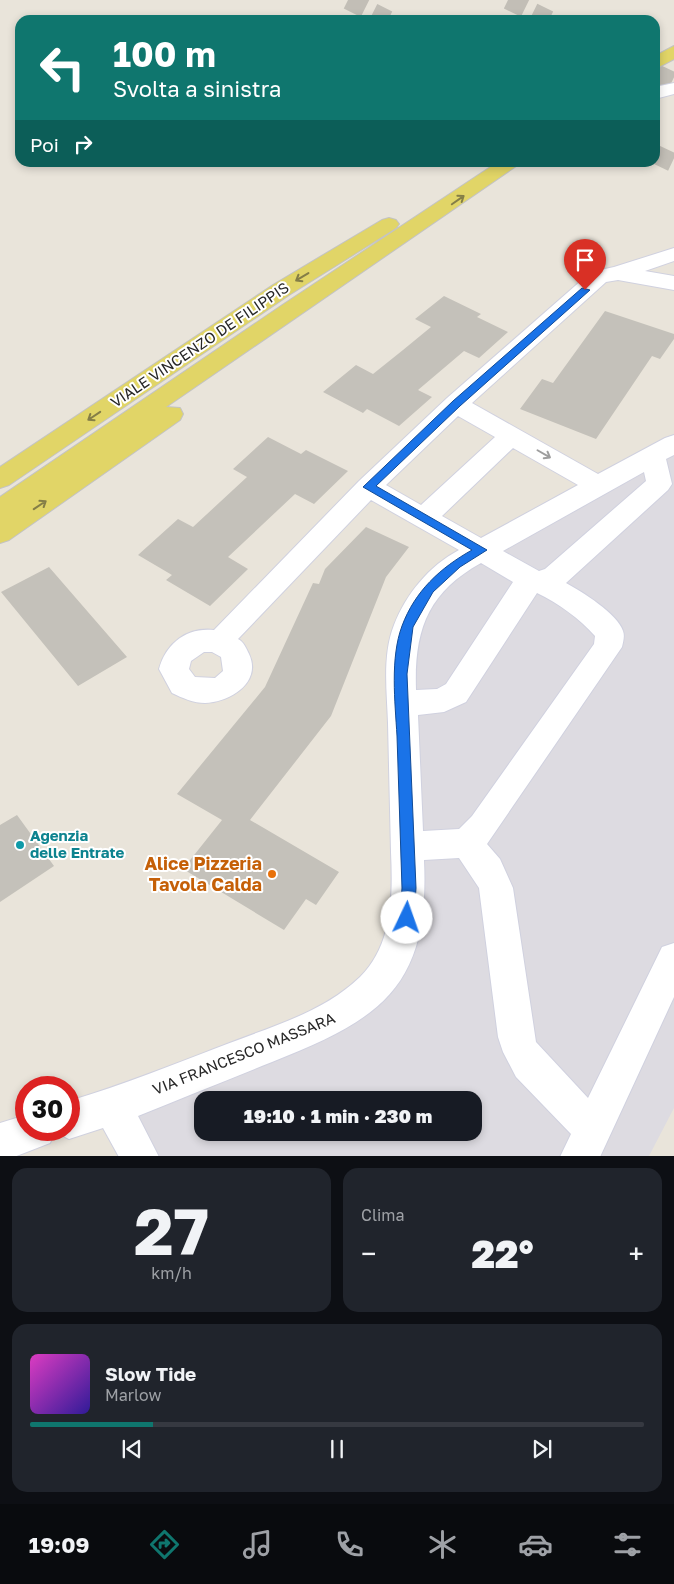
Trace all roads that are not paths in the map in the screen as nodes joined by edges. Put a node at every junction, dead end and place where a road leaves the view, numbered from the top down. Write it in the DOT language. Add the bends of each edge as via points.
graph roads {
  1 [pos="674,88"];
  2 [pos="660,92"];
  3 [pos="476,167"];
  4 [pos="503,167"];
  5 [pos="410,221"];
  6 [pos="674,254"];
  7 [pos="619,273"];
  8 [pos="674,283"];
  9 [pos="456,404"];
  10 [pos="512,435"];
  11 [pos="665,451"];
  12 [pos="0,479"];
  13 [pos="597,484"];
  14 [pos="368,487"];
  15 [pos="0,510"];
  16 [pos="424,518"];
  17 [pos="0,533"];
  18 [pos="481,550"];
  19 [pos="538,582"];
  20 [pos="221,642"];
  21 [pos="402,703"];
  22 [pos="467,843"];
  23 [pos="407,846"];
  24 [pos="674,959"];
  25 [pos="112,1107"];
  26 [pos="80,1117"];
  27 [pos="15,1137"];
  28 [pos="0,1142"];
  29 [pos="586,1143"];
  30 [pos="140,1156"];
  1 -- 2 [label="street"];
  3 -- 5 [label="main road, VIALE VINCENZO DE FILIPPIS"];
  5 -- 4 [label="main road, VIALE VINCENZO DE FILIPPIS, one-way"];
  5 -- 12 [label="main road, VIALE VINCENZO DE FILIPPIS, one-way" via="281,290"];
  5 -- 15 [label="main road, VIALE VINCENZO DE FILIPPIS" via="289,310"];
  17 -- 5 [label="main road, one-way" via="307,317"];
  6 -- 7 [label="street"];
  7 -- 8 [label="street"];
  7 -- 9 [label="street" via="599,277"];
  9 -- 10 [label="street"];
  9 -- 14 [label="street"];
  10 -- 13 [label="street, one-way"];
  10 -- 16 [label="street"];
  11 -- 13 [label="street, VIA FRANCESCO MASSARA"];
  11 -- 19 [label="street" via="659,484 556,576"];
  13 -- 18 [label="street, VIA FRANCESCO MASSARA"];
  14 -- 16 [label="street"];
  14 -- 20 [label="street" via="228,630"];
  16 -- 18 [label="street"];
  18 -- 19 [label="street"];
  18 -- 21 [label="street, VIA FRANCESCO MASSARA" via="442,574 417,606 407,627 403,649 400,674"];
  19 -- 21 [label="street" via="525,587 456,693 438,701"];
  19 -- 22 [label="street" via="558,591 597,619 610,633 611,640 483,826"];
  21 -- 23 [label="street, VIA FRANCESCO MASSARA"];
  22 -- 23 [label="street"];
  22 -- 29 [label="street" via="488,870 496,888 516,1037 521,1052"];
  23 -- 25 [label="street, VIA FRANCESCO MASSARA" via="407,918 400,946 366,998 314,1028"];
  24 -- 29 [label="street"];
  25 -- 26 [label="street, VIA FRANCESCO MASSARA"];
  25 -- 30 [label="street"];
  27 -- 28 [label="street"];
}
